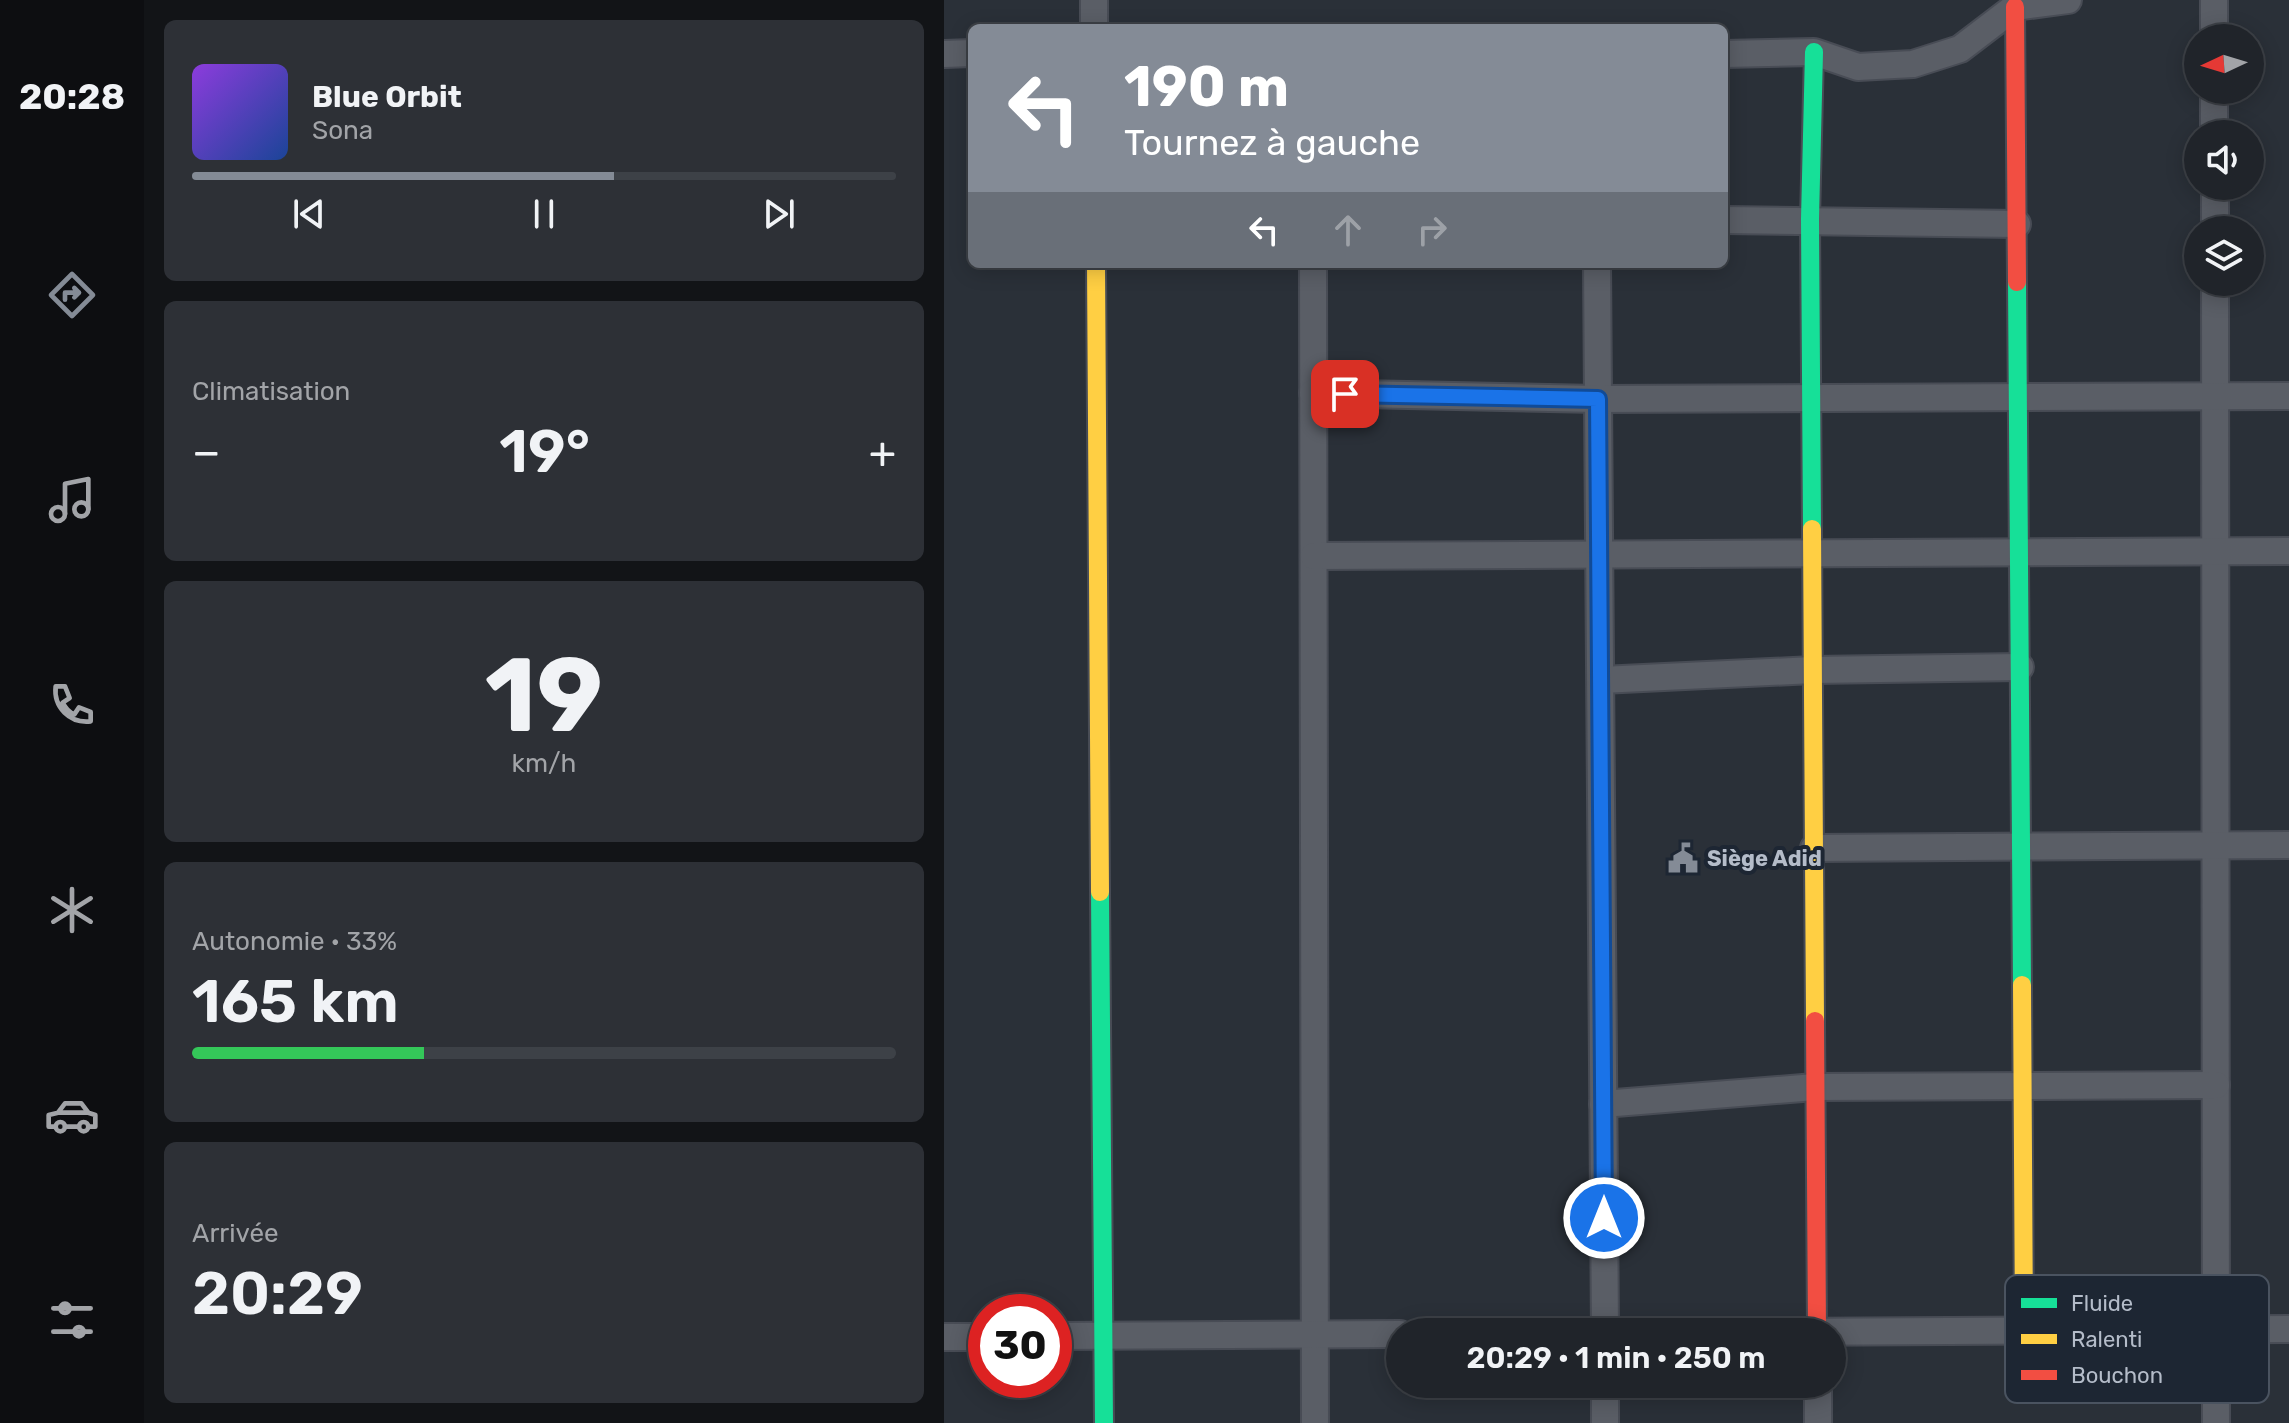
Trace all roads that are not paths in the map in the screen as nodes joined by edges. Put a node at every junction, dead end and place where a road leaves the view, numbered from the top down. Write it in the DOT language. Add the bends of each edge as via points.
graph roads {
  1 [pos="1094,0"];
  2 [pos="2068,0"];
  3 [pos="2214,0"];
  4 [pos="2015,7"];
  5 [pos="1094,24"];
  6 [pos="2214,24"];
  7 [pos="1814,52"];
  8 [pos="968,53"];
  9 [pos="944,54"];
  10 [pos="1728,54"];
  11 [pos="1810,219"];
  12 [pos="1728,220"];
  13 [pos="2017,224"];
  14 [pos="1096,268"];
  15 [pos="1313,268"];
  16 [pos="1597,268"];
  17 [pos="2215,296"];
  18 [pos="1313,393"];
  19 [pos="2289,396"];
  20 [pos="2215,397"];
  21 [pos="1811,398"];
  22 [pos="1598,399"];
  23 [pos="2018,399"];
  24 [pos="2215,551"];
  25 [pos="2289,551"];
  26 [pos="2019,553"];
  27 [pos="1812,554"];
  28 [pos="1600,555"];
  29 [pos="1314,556"];
  30 [pos="2020,667"];
  31 [pos="1813,670"];
  32 [pos="1601,680"];
  33 [pos="2289,845"];
  34 [pos="2215,846"];
  35 [pos="2021,847"];
  36 [pos="1814,848"];
  37 [pos="2216,1085"];
  38 [pos="2023,1086"];
  39 [pos="1815,1087"];
  40 [pos="1603,1104"];
  41 [pos="2024,1275"];
  42 [pos="2216,1275"];
  43 [pos="1605,1318"];
  44 [pos="1817,1318"];
  45 [pos="2005,1330"];
  46 [pos="1846,1332"];
  47 [pos="1386,1334"];
  48 [pos="1316,1335"];
  49 [pos="1072,1336"];
  50 [pos="1104,1336"];
  51 [pos="944,1337"];
  52 [pos="968,1337"];
  53 [pos="1605,1398"];
  54 [pos="1818,1398"];
  55 [pos="1104,1423"];
  56 [pos="1315,1423"];
  57 [pos="1605,1423"];
  58 [pos="1818,1423"];
  1 -- 5 [label="street"];
  2 -- 4 [label="street"];
  3 -- 6 [label="street"];
  4 -- 7 [label="street" via="1960,49 1913,64 1858,67"];
  4 -- 13 [label="street"];
  7 -- 10 [label="street"];
  7 -- 11 [label="street"];
  8 -- 9 [label="street"];
  11 -- 12 [label="street"];
  11 -- 13 [label="street"];
  11 -- 21 [label="street"];
  13 -- 23 [label="street"];
  14 -- 50 [label="street"];
  15 -- 18 [label="street"];
  16 -- 22 [label="street"];
  17 -- 20 [label="street"];
  18 -- 22 [label="street"];
  18 -- 29 [label="street"];
  19 -- 20 [label="street"];
  20 -- 23 [label="street"];
  20 -- 24 [label="street"];
  21 -- 22 [label="street"];
  21 -- 23 [label="street"];
  21 -- 27 [label="street"];
  22 -- 28 [label="street"];
  23 -- 26 [label="street"];
  24 -- 25 [label="street"];
  24 -- 26 [label="street"];
  24 -- 34 [label="street"];
  26 -- 27 [label="street"];
  26 -- 30 [label="street"];
  27 -- 28 [label="street"];
  27 -- 31 [label="street"];
  28 -- 29 [label="street"];
  28 -- 32 [label="street"];
  29 -- 48 [label="street"];
  30 -- 31 [label="street"];
  30 -- 35 [label="street"];
  31 -- 32 [label="street"];
  31 -- 36 [label="street"];
  32 -- 40 [label="street"];
  33 -- 34 [label="street"];
  34 -- 35 [label="street"];
  34 -- 37 [label="street"];
  35 -- 36 [label="street"];
  35 -- 38 [label="street"];
  36 -- 39 [label="street"];
  37 -- 38 [label="street"];
  37 -- 42 [label="street"];
  38 -- 39 [label="street"];
  38 -- 41 [label="street"];
  39 -- 40 [label="street"];
  39 -- 44 [label="street"];
  40 -- 43 [label="street"];
  45 -- 46 [label="street"];
  47 -- 48 [label="street"];
  48 -- 50 [label="street"];
  48 -- 56 [label="street"];
  49 -- 50 [label="street"];
  50 -- 55 [label="street"];
  51 -- 52 [label="street"];
  53 -- 57 [label="street"];
  54 -- 58 [label="street"];
}
